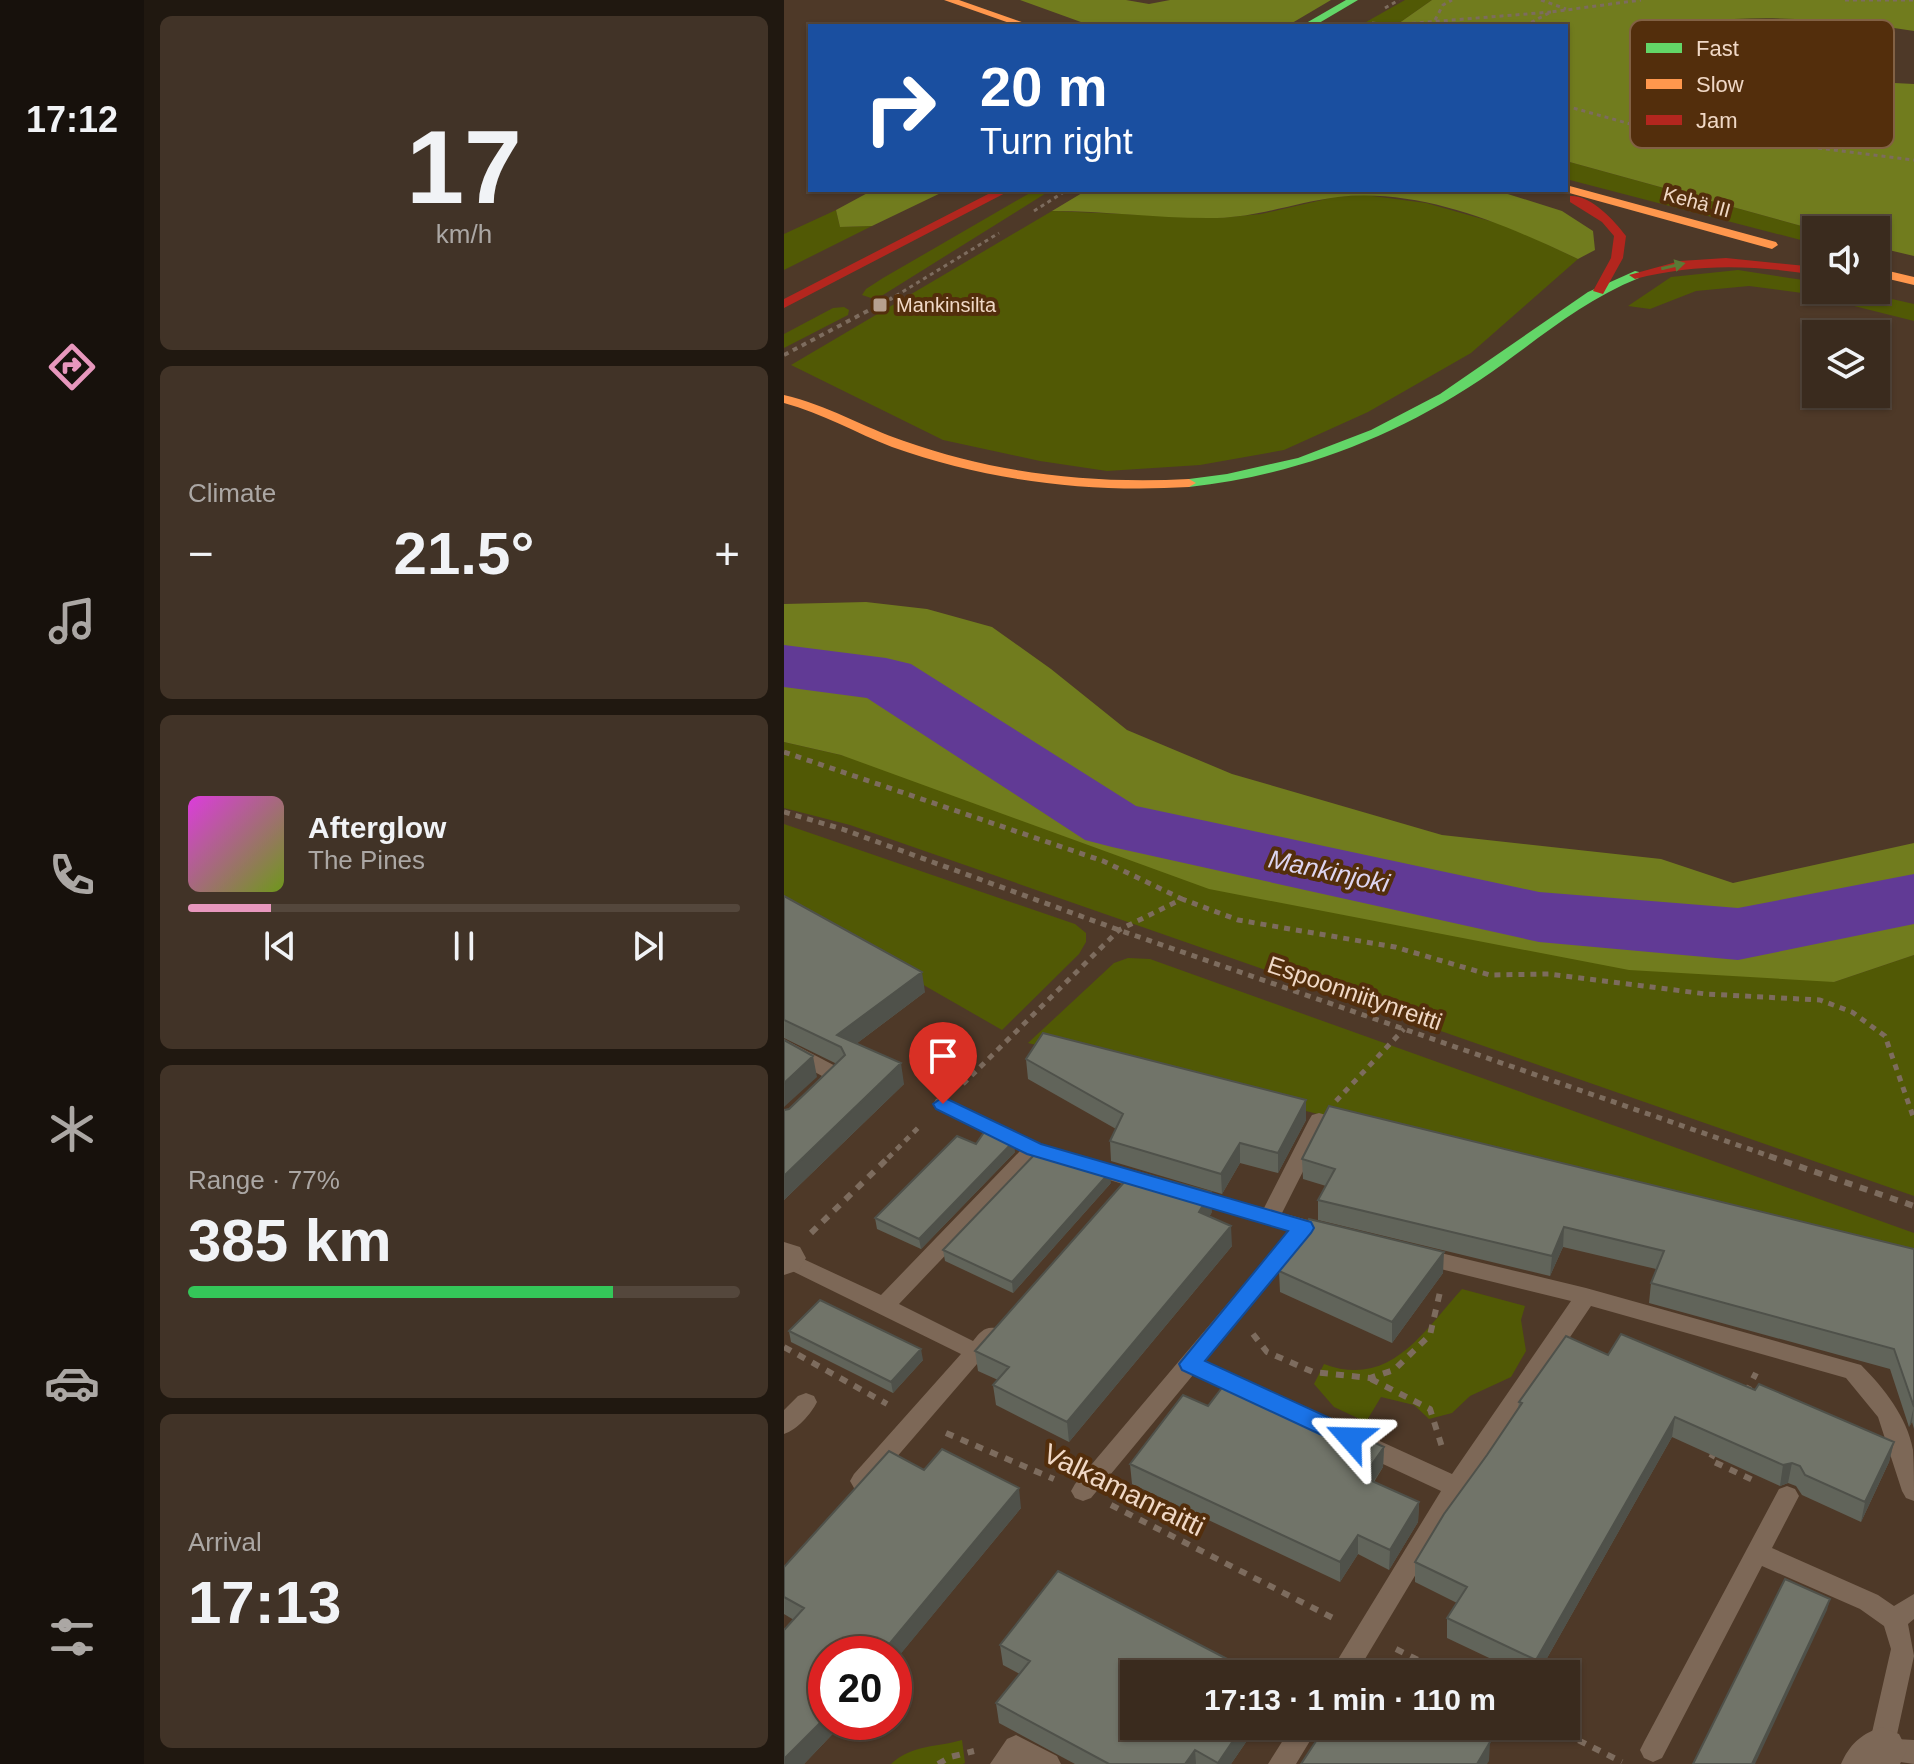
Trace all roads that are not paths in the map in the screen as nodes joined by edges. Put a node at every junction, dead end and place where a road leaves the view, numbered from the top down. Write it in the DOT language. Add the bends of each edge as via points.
graph roads {
  1 [pos="949,0"];
  2 [pos="968,0"];
  3 [pos="1353,0"];
  4 [pos="1020,24"];
  5 [pos="1310,24"];
  6 [pos="1568,190"];
  7 [pos="1001,192"];
  8 [pos="1561,192"];
  9 [pos="1802,252"];
  10 [pos="1802,269"];
  11 [pos="1890,275"];
  12 [pos="1914,281"];
  13 [pos="1890,285"];
  14 [pos="1914,289"];
  15 [pos="1599,291"];
  16 [pos="784,304"];
  17 [pos="787,395"];
  18 [pos="784,1046"];
  19 [pos="815,1094"];
  20 [pos="943,1104"];
  21 [pos="1319,1120"];
  22 [pos="1034,1149"];
  23 [pos="1131,1178"];
  24 [pos="1110,1202"];
  25 [pos="1269,1218"];
  26 [pos="1303,1228"];
  27 [pos="1350,1239"];
  28 [pos="1397,1250"];
  29 [pos="784,1259"];
  30 [pos="1586,1296"];
  31 [pos="883,1307"];
  32 [pos="1007,1317"];
  33 [pos="976,1352"];
  34 [pos="1190,1364"];
  35 [pos="806,1402"];
  36 [pos="1274,1403"];
  37 [pos="784,1425"];
  38 [pos="1344,1435"];
  39 [pos="1456,1487"];
  40 [pos="1083,1491"];
  41 [pos="1914,1491"];
  42 [pos="1787,1496"];
  43 [pos="843,1503"];
  44 [pos="1757,1553"];
  45 [pos="1905,1612"];
  46 [pos="1351,1660"];
  47 [pos="1297,1740"];
  48 [pos="1653,1750"];
  49 [pos="1887,1755"];
  50 [pos="1003,1764"];
  51 [pos="1048,1764"];
  52 [pos="1281,1764"];
  1 -- 4 [label="main road"];
  2 -- 4 [label="main road"];
  3 -- 5 [label="main road"];
  6 -- 9 [label="main road, Kehä III"];
  7 -- 16 [label="main road"];
  8 -- 15 [label="main road" via="1616,226 1622,240 1620,256"];
  15 -- 10 [label="main road, one-way" via="1641,274 1715,260"];
  11 -- 12 [label="main road"];
  13 -- 14 [label="main road"];
  15 -- 17 [label="main road" via="1411,415 1299,461 1198,482 1087,484 998,473 892,442"];
  18 -- 19 [label="lane" via="836,1075"];
  20 -- 22 [label="lane"];
  21 -- 25 [label="lane"];
  22 -- 23 [label="lane"];
  22 -- 31 [label="lane"];
  23 -- 24 [label="lane"];
  23 -- 25 [label="lane"];
  25 -- 26 [label="lane"];
  26 -- 27 [label="lane"];
  26 -- 34 [label="lane"];
  28 -- 30 [label="lane"];
  29 -- 31 [label="lane"];
  30 -- 39 [label="lane"];
  30 -- 41 [label="lane" via="1853,1371 1892,1417"];
  31 -- 33 [label="lane"];
  32 -- 33 [label="lane"];
  33 -- 43 [label="lane"];
  34 -- 36 [label="lane"];
  34 -- 40 [label="lane"];
  35 -- 37 [label="lane"];
  38 -- 39 [label="lane"];
  39 -- 46 [label="lane"];
  42 -- 44 [label="lane"];
  44 -- 45 [label="lane" via="1869,1602"];
  44 -- 48 [label="lane"];
  45 -- 49 [label="lane"];
  47 -- 52 [label="lane"];
  50 -- 51 [label="lane" via="1016,1747"];
}
